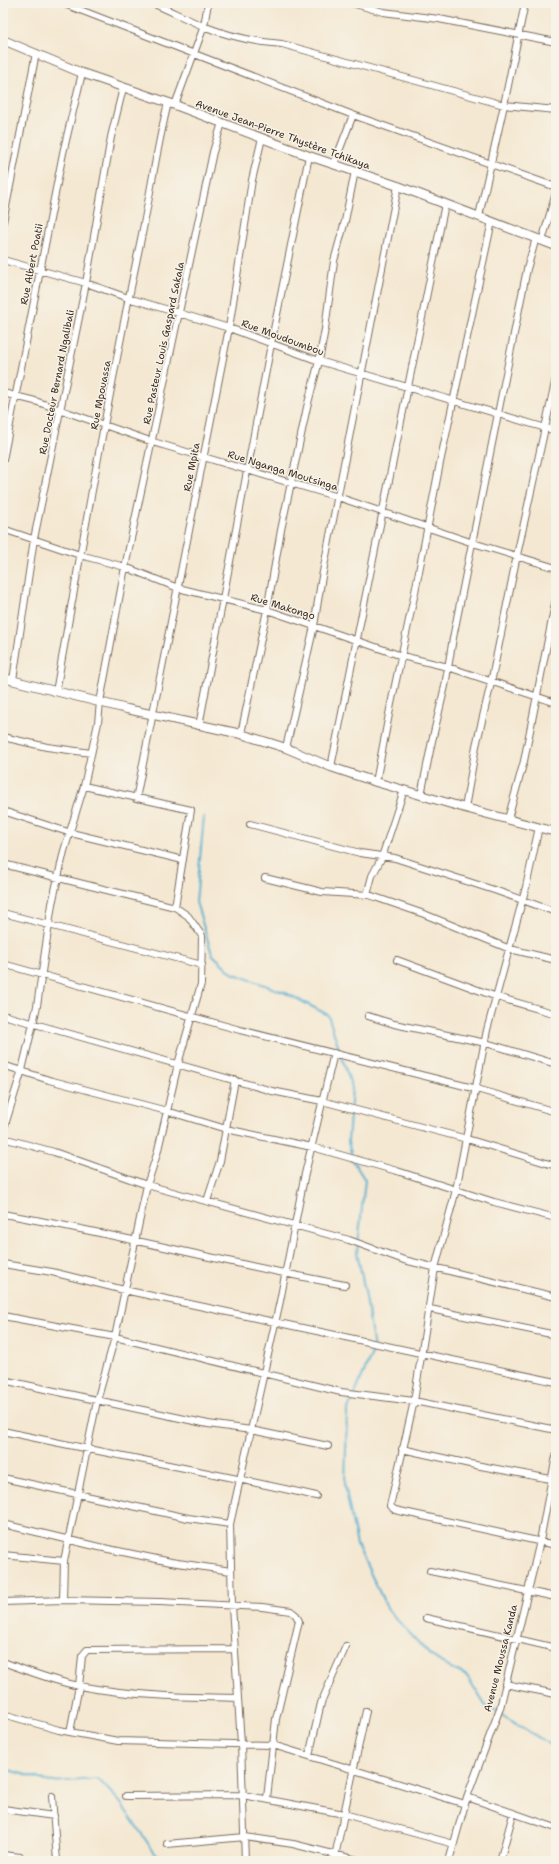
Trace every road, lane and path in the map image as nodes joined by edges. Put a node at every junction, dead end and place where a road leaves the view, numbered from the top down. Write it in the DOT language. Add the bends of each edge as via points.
graph roads {
  1 [pos="62,3"];
  2 [pos="152,3"];
  3 [pos="208,3"];
  4 [pos="352,3"];
  5 [pos="524,3"];
  6 [pos="204,26"];
  7 [pos="518,34"];
  8 [pos="3,40"];
  9 [pos="556,42"];
  10 [pos="194,52"];
  11 [pos="36,53"];
  12 [pos="82,73"];
  13 [pos="123,88"];
  14 [pos="171,104"];
  15 [pos="504,105"];
  16 [pos="556,110"];
  17 [pos="353,115"];
  18 [pos="222,123"];
  19 [pos="262,138"];
  20 [pos="309,156"];
  21 [pos="491,163"];
  22 [pos="334,164"];
  23 [pos="355,171"];
  24 [pos="398,186"];
  25 [pos="556,187"];
  26 [pos="556,193"];
  27 [pos="444,204"];
  28 [pos="479,216"];
  29 [pos="492,221"];
  30 [pos="3,222"];
  31 [pos="539,239"];
  32 [pos="556,246"];
  33 [pos="3,260"];
  34 [pos="40,270"];
  35 [pos="86,283"];
  36 [pos="128,298"];
  37 [pos="178,313"];
  38 [pos="229,328"];
  39 [pos="271,344"];
  40 [pos="319,361"];
  41 [pos="362,373"];
  42 [pos="556,378"];
  43 [pos="407,386"];
  44 [pos="3,393"];
  45 [pos="15,396"];
  46 [pos="452,401"];
  47 [pos="59,411"];
  48 [pos="498,413"];
  49 [pos="104,425"];
  50 [pos="545,428"];
  51 [pos="556,431"];
  52 [pos="153,442"];
  53 [pos="203,457"];
  54 [pos="3,460"];
  55 [pos="248,469"];
  56 [pos="292,484"];
  57 [pos="338,497"];
  58 [pos="382,511"];
  59 [pos="427,526"];
  60 [pos="3,529"];
  61 [pos="34,539"];
  62 [pos="473,543"];
  63 [pos="80,555"];
  64 [pos="517,555"];
  65 [pos="125,568"];
  66 [pos="556,568"];
  67 [pos="178,588"];
  68 [pos="223,599"];
  69 [pos="556,599"];
  70 [pos="267,610"];
  71 [pos="314,626"];
  72 [pos="357,639"];
  73 [pos="402,656"];
  74 [pos="448,667"];
  75 [pos="3,678"];
  76 [pos="13,680"];
  77 [pos="491,683"];
  78 [pos="56,692"];
  79 [pos="537,697"];
  80 [pos="100,702"];
  81 [pos="556,703"];
  82 [pos="153,715"];
  83 [pos="199,726"];
  84 [pos="241,734"];
  85 [pos="3,737"];
  86 [pos="286,748"];
  87 [pos="92,754"];
  88 [pos="331,768"];
  89 [pos="376,782"];
  90 [pos="84,786"];
  91 [pos="404,790"];
  92 [pos="421,795"];
  93 [pos="136,799"];
  94 [pos="465,808"];
  95 [pos="3,811"];
  96 [pos="508,819"];
  97 [pos="250,824"];
  98 [pos="539,827"];
  99 [pos="556,831"];
  100 [pos="71,833"];
  101 [pos="382,857"];
  102 [pos="183,860"];
  103 [pos="3,864"];
  104 [pos="57,878"];
  105 [pos="266,878"];
  106 [pos="367,895"];
  107 [pos="522,901"];
  108 [pos="176,907"];
  109 [pos="556,912"];
  110 [pos="3,913"];
  111 [pos="48,925"];
  112 [pos="510,949"];
  113 [pos="398,960"];
  114 [pos="556,960"];
  115 [pos="3,964"];
  116 [pos="202,965"];
  117 [pos="41,975"];
  118 [pos="497,997"];
  119 [pos="556,1014"];
  120 [pos="3,1016"];
  121 [pos="193,1016"];
  122 [pos="368,1016"];
  123 [pos="33,1024"];
  124 [pos="486,1043"];
  125 [pos="334,1053"];
  126 [pos="178,1064"];
  127 [pos="556,1064"];
  128 [pos="3,1065"];
  129 [pos="22,1070"];
  130 [pos="234,1080"];
  131 [pos="476,1089"];
  132 [pos="322,1101"];
  133 [pos="167,1111"];
  134 [pos="556,1112"];
  135 [pos="226,1129"];
  136 [pos="3,1131"];
  137 [pos="3,1138"];
  138 [pos="467,1139"];
  139 [pos="312,1147"];
  140 [pos="556,1166"];
  141 [pos="147,1185"];
  142 [pos="456,1190"];
  143 [pos="207,1201"];
  144 [pos="3,1214"];
  145 [pos="556,1218"];
  146 [pos="294,1226"];
  147 [pos="134,1241"];
  148 [pos="3,1264"];
  149 [pos="436,1268"];
  150 [pos="286,1274"];
  151 [pos="345,1285"];
  152 [pos="124,1290"];
  153 [pos="556,1297"];
  154 [pos="430,1309"];
  155 [pos="3,1316"];
  156 [pos="275,1322"];
  157 [pos="556,1335"];
  158 [pos="115,1337"];
  159 [pos="423,1354"];
  160 [pos="264,1373"];
  161 [pos="3,1380"];
  162 [pos="556,1382"];
  163 [pos="97,1400"];
  164 [pos="414,1401"];
  165 [pos="250,1430"];
  166 [pos="556,1430"];
  167 [pos="3,1431"];
  168 [pos="328,1446"];
  169 [pos="402,1448"];
  170 [pos="87,1450"];
  171 [pos="556,1456"];
  172 [pos="3,1478"];
  173 [pos="240,1479"];
  174 [pos="553,1480"];
  175 [pos="78,1493"];
  176 [pos="316,1496"];
  177 [pos="3,1524"];
  178 [pos="230,1524"];
  179 [pos="69,1539"];
  180 [pos="540,1542"];
  181 [pos="556,1545"];
  182 [pos="3,1555"];
  183 [pos="64,1561"];
  184 [pos="232,1571"];
  185 [pos="430,1571"];
  186 [pos="528,1592"];
  187 [pos="556,1597"];
  188 [pos="63,1600"];
  189 [pos="3,1602"];
  190 [pos="232,1606"];
  191 [pos="426,1618"];
  192 [pos="515,1640"];
  193 [pos="346,1646"];
  194 [pos="235,1648"];
  195 [pos="556,1648"];
  196 [pos="3,1662"];
  197 [pos="505,1684"];
  198 [pos="79,1686"];
  199 [pos="556,1694"];
  200 [pos="238,1698"];
  201 [pos="366,1710"];
  202 [pos="3,1714"];
  203 [pos="70,1732"];
  204 [pos="241,1744"];
  205 [pos="273,1744"];
  206 [pos="309,1756"];
  207 [pos="354,1770"];
  208 [pos="243,1795"];
  209 [pos="52,1796"];
  210 [pos="126,1796"];
  211 [pos="267,1798"];
  212 [pos="466,1800"];
  213 [pos="3,1809"];
  214 [pos="344,1814"];
  215 [pos="513,1814"];
  216 [pos="54,1816"];
  217 [pos="556,1828"];
  218 [pos="245,1837"];
  219 [pos="167,1844"];
  220 [pos="454,1844"];
  221 [pos="336,1854"];
  222 [pos="3,1855"];
  223 [pos="20,1857"];
  224 [pos="57,1861"];
  225 [pos="245,1861"];
  226 [pos="334,1861"];
  227 [pos="362,1861"];
  228 [pos="449,1861"];
  229 [pos="500,1861"];
  1 -- 10 [label="street"];
  2 -- 6 [label="street"];
  3 -- 6 [label="street, Rue Mpouassa"];
  4 -- 7 [label="street" via="383,12 439,19"];
  5 -- 7 [label="street"];
  6 -- 10 [label="street, Rue Mpouassa"];
  6 -- 15 [label="street" via="257,42 282,44"];
  7 -- 9 [label="street"];
  7 -- 15 [label="street"];
  8 -- 11 [label="street, Avenue Jean-Pierre Thystère Tchikaya"];
  10 -- 14 [label="street, Rue Mpouassa"];
  10 -- 17 [label="street"];
  11 -- 12 [label="street, Avenue Jean-Pierre Thystère Tchikaya"];
  11 -- 30 [label="street"];
  12 -- 13 [label="street, Avenue Jean-Pierre Thystère Tchikaya"];
  12 -- 34 [label="street, Rue Albert Poatii"];
  13 -- 14 [label="street, Avenue Jean-Pierre Thystère Tchikaya"];
  13 -- 35 [label="street, Rue Docteur Bernard Ngalibali" via="111,137"];
  14 -- 18 [label="street, Avenue Jean-Pierre Thystère Tchikaya"];
  14 -- 36 [label="street, Rue Mpouassa" via="160,137"];
  15 -- 16 [label="street"];
  15 -- 21 [label="street"];
  17 -- 21 [label="street"];
  17 -- 22 [label="street"];
  18 -- 19 [label="street, Avenue Jean-Pierre Thystère Tchikaya"];
  18 -- 37 [label="street, Rue Pasteur Louis Gaspard Sakala" via="213,152"];
  19 -- 20 [label="street, Avenue Jean-Pierre Thystère Tchikaya"];
  19 -- 38 [label="street, Rue Mpita" via="252,180"];
  20 -- 22 [label="street, Avenue Jean-Pierre Thystère Tchikaya"];
  20 -- 39 [label="street"];
  21 -- 25 [label="street"];
  21 -- 28 [label="street"];
  22 -- 23 [label="street, Avenue Jean-Pierre Thystère Tchikaya"];
  23 -- 24 [label="street, Avenue Jean-Pierre Thystère Tchikaya"];
  23 -- 40 [label="street" via="346,221 334,261"];
  24 -- 27 [label="street, Avenue Jean-Pierre Thystère Tchikaya"];
  24 -- 41 [label="street"];
  26 -- 31 [label="street"];
  27 -- 28 [label="street, Avenue Jean-Pierre Thystère Tchikaya"];
  27 -- 43 [label="street"];
  28 -- 29 [label="street, Avenue Jean-Pierre Thystère Tchikaya"];
  29 -- 31 [label="street, Avenue Jean-Pierre Thystère Tchikaya"];
  29 -- 46 [label="street"];
  31 -- 32 [label="street, Avenue Jean-Pierre Thystère Tchikaya"];
  31 -- 48 [label="street" via="527,269"];
  33 -- 34 [label="street, Rue Moudoumbou"];
  34 -- 35 [label="street, Rue Moudoumbou"];
  34 -- 45 [label="street, Rue Albert Poatii"];
  35 -- 36 [label="street, Rue Moudoumbou"];
  35 -- 47 [label="street, Rue Docteur Bernard Ngalibali"];
  36 -- 37 [label="street, Rue Moudoumbou"];
  36 -- 49 [label="street, Rue Mpouassa"];
  37 -- 38 [label="street, Rue Moudoumbou"];
  37 -- 52 [label="street, Rue Pasteur Louis Gaspard Sakala"];
  38 -- 39 [label="street, Rue Moudoumbou"];
  38 -- 53 [label="street, Rue Mpita"];
  39 -- 40 [label="street, Rue Moudoumbou"];
  39 -- 55 [label="street"];
  40 -- 41 [label="street, Rue Moudoumbou"];
  40 -- 56 [label="street"];
  41 -- 43 [label="street, Rue Moudoumbou"];
  41 -- 57 [label="street"];
  42 -- 50 [label="street"];
  43 -- 46 [label="street, Rue Moudoumbou"];
  43 -- 58 [label="street"];
  44 -- 45 [label="street, Rue Nganga Moutsinga"];
  45 -- 47 [label="street, Rue Nganga Moutsinga"];
  45 -- 54 [label="street, Rue Albert Poatii"];
  46 -- 48 [label="street, Rue Moudoumbou"];
  46 -- 59 [label="street"];
  47 -- 49 [label="street, Rue Nganga Moutsinga"];
  47 -- 61 [label="street, Rue Docteur Bernard Ngalibali"];
  48 -- 50 [label="street, Rue Moudoumbou"];
  48 -- 62 [label="street"];
  49 -- 52 [label="street, Rue Nganga Moutsinga"];
  49 -- 63 [label="street, Rue Mpouassa"];
  50 -- 51 [label="street, Rue Moudoumbou"];
  50 -- 64 [label="street"];
  52 -- 53 [label="street, Rue Nganga Moutsinga"];
  52 -- 65 [label="street, Rue Pasteur Louis Gaspard Sakala"];
  53 -- 55 [label="street, Rue Nganga Moutsinga"];
  53 -- 67 [label="street, Rue Mpita"];
  55 -- 56 [label="street, Rue Nganga Moutsinga"];
  55 -- 68 [label="street"];
  56 -- 57 [label="street, Rue Nganga Moutsinga"];
  56 -- 70 [label="street"];
  57 -- 58 [label="street, Rue Nganga Moutsinga"];
  57 -- 71 [label="street" via="320,582"];
  58 -- 59 [label="street, Rue Nganga Moutsinga"];
  58 -- 72 [label="street"];
  59 -- 62 [label="street, Rue Nganga Moutsinga"];
  59 -- 73 [label="street"];
  60 -- 61 [label="street, Rue Makongo"];
  61 -- 63 [label="street, Rue Makongo"];
  61 -- 76 [label="street, Rue Docteur Bernard Ngalibali"];
  62 -- 64 [label="street, Rue Nganga Moutsinga"];
  62 -- 74 [label="street"];
  63 -- 65 [label="street, Rue Makongo"];
  63 -- 78 [label="street, Rue Mpouassa"];
  64 -- 66 [label="street, Rue Nganga Moutsinga"];
  64 -- 77 [label="street"];
  65 -- 67 [label="street, Rue Makongo"];
  65 -- 80 [label="street, Rue Pasteur Louis Gaspard Sakala"];
  67 -- 68 [label="street, Rue Makongo"];
  67 -- 82 [label="street, Rue Mpita"];
  68 -- 70 [label="street, Rue Makongo"];
  68 -- 83 [label="street"];
  69 -- 79 [label="street"];
  70 -- 71 [label="street, Rue Makongo"];
  70 -- 84 [label="street"];
  71 -- 72 [label="street, Rue Makongo"];
  71 -- 86 [label="street"];
  72 -- 73 [label="street, Rue Makongo"];
  72 -- 88 [label="street"];
  73 -- 74 [label="street, Rue Makongo"];
  73 -- 89 [label="street"];
  74 -- 77 [label="street, Rue Makongo"];
  74 -- 92 [label="street"];
  75 -- 76 [label="street"];
  76 -- 78 [label="street"];
  77 -- 79 [label="street, Rue Makongo"];
  77 -- 94 [label="street"];
  78 -- 80 [label="street"];
  79 -- 81 [label="street, Rue Makongo"];
  79 -- 96 [label="street" via="524,761"];
  80 -- 82 [label="street"];
  80 -- 87 [label="street, Rue Pasteur Louis Gaspard Sakala"];
  82 -- 83 [label="street"];
  82 -- 93 [label="street, Rue Mpita"];
  83 -- 84 [label="street"];
  84 -- 86 [label="street"];
  85 -- 87 [label="street"];
  86 -- 88 [label="street"];
  87 -- 90 [label="street, Rue Pasteur Louis Gaspard Sakala"];
  88 -- 89 [label="street"];
  89 -- 91 [label="street"];
  90 -- 93 [label="street"];
  90 -- 100 [label="street, Rue Pasteur Louis Gaspard Sakala"];
  91 -- 92 [label="street"];
  91 -- 101 [label="street"];
  92 -- 94 [label="street"];
  93 -- 102 [label="street" via="191,810"];
  94 -- 96 [label="street"];
  95 -- 100 [label="street"];
  96 -- 98 [label="street"];
  97 -- 101 [label="street"];
  98 -- 99 [label="street"];
  98 -- 107 [label="street"];
  100 -- 102 [label="street"];
  100 -- 104 [label="street, Rue Pasteur Louis Gaspard Sakala"];
  101 -- 106 [label="street" via="372,876"];
  101 -- 107 [label="street" via="394,858"];
  102 -- 108 [label="street"];
  103 -- 104 [label="street"];
  104 -- 108 [label="street"];
  104 -- 111 [label="street, Rue Pasteur Louis Gaspard Sakala"];
  105 -- 106 [label="street" via="322,892"];
  106 -- 112 [label="street" via="424,914"];
  107 -- 109 [label="street"];
  107 -- 112 [label="street"];
  108 -- 116 [label="street" via="188,916 202,936"];
  110 -- 111 [label="street"];
  111 -- 116 [label="street"];
  111 -- 117 [label="street, Rue Pasteur Louis Gaspard Sakala"];
  112 -- 114 [label="street"];
  112 -- 118 [label="street"];
  113 -- 118 [label="street"];
  115 -- 117 [label="street"];
  116 -- 121 [label="street" via="201,984"];
  117 -- 121 [label="street"];
  117 -- 123 [label="street, Rue Pasteur Louis Gaspard Sakala"];
  118 -- 119 [label="street"];
  118 -- 124 [label="street" via="487,1030"];
  120 -- 123 [label="street"];
  121 -- 125 [label="street"];
  121 -- 126 [label="street"];
  122 -- 124 [label="street"];
  123 -- 126 [label="street"];
  123 -- 129 [label="street, Rue Pasteur Louis Gaspard Sakala"];
  124 -- 127 [label="street"];
  124 -- 131 [label="street"];
  125 -- 131 [label="street"];
  125 -- 132 [label="street"];
  126 -- 130 [label="street"];
  126 -- 133 [label="street"];
  128 -- 129 [label="street"];
  129 -- 133 [label="street" via="49,1080"];
  129 -- 136 [label="street, Rue Pasteur Louis Gaspard Sakala"];
  130 -- 132 [label="street"];
  130 -- 135 [label="street"];
  131 -- 134 [label="street"];
  131 -- 138 [label="street"];
  132 -- 138 [label="street"];
  132 -- 139 [label="street"];
  133 -- 135 [label="street"];
  133 -- 141 [label="street"];
  135 -- 139 [label="street"];
  135 -- 143 [label="street" via="220,1161"];
  137 -- 141 [label="street" via="54,1152"];
  138 -- 140 [label="street"];
  138 -- 142 [label="street"];
  139 -- 142 [label="street"];
  139 -- 146 [label="street"];
  141 -- 143 [label="street"];
  141 -- 147 [label="street"];
  142 -- 145 [label="street"];
  142 -- 149 [label="street"];
  143 -- 146 [label="street"];
  144 -- 147 [label="street"];
  146 -- 149 [label="street" via="349,1240 404,1260"];
  146 -- 150 [label="street"];
  147 -- 150 [label="street"];
  147 -- 152 [label="street"];
  148 -- 152 [label="street" via="52,1272"];
  149 -- 153 [label="street"];
  149 -- 154 [label="street"];
  150 -- 151 [label="street"];
  150 -- 156 [label="street"];
  152 -- 156 [label="street"];
  152 -- 158 [label="street"];
  154 -- 157 [label="street"];
  154 -- 159 [label="street"];
  155 -- 158 [label="street"];
  156 -- 159 [label="street"];
  156 -- 160 [label="street"];
  158 -- 160 [label="street"];
  158 -- 163 [label="street"];
  159 -- 162 [label="street"];
  159 -- 164 [label="street"];
  160 -- 164 [label="street" via="341,1392"];
  160 -- 165 [label="street"];
  161 -- 163 [label="street"];
  163 -- 165 [label="street" via="208,1424"];
  163 -- 170 [label="street"];
  164 -- 166 [label="street"];
  164 -- 169 [label="street"];
  165 -- 168 [label="street"];
  165 -- 173 [label="street"];
  167 -- 170 [label="street"];
  169 -- 174 [label="street"];
  169 -- 180 [label="street" via="390,1506 392,1508"];
  170 -- 173 [label="street"];
  170 -- 175 [label="street"];
  171 -- 174 [label="street, Avenue Moussa Kanda"];
  172 -- 175 [label="street"];
  173 -- 176 [label="street"];
  173 -- 178 [label="street"];
  174 -- 180 [label="street, Avenue Moussa Kanda"];
  175 -- 178 [label="street" via="188,1518"];
  175 -- 179 [label="street"];
  177 -- 179 [label="street"];
  178 -- 184 [label="street"];
  179 -- 183 [label="street"];
  179 -- 184 [label="street" via="171,1562"];
  180 -- 181 [label="street"];
  180 -- 186 [label="street, Avenue Moussa Kanda"];
  182 -- 183 [label="street"];
  183 -- 188 [label="street"];
  184 -- 190 [label="street"];
  185 -- 186 [label="street"];
  186 -- 187 [label="street"];
  186 -- 192 [label="street, Avenue Moussa Kanda"];
  188 -- 189 [label="street"];
  188 -- 190 [label="street"];
  190 -- 194 [label="street"];
  190 -- 205 [label="street" via="291,1611 299,1621 276,1719"];
  191 -- 192 [label="street"];
  192 -- 195 [label="street"];
  192 -- 197 [label="street, Avenue Moussa Kanda"];
  193 -- 206 [label="street" via="321,1703"];
  194 -- 198 [label="street" via="87,1650 82,1656"];
  194 -- 200 [label="street"];
  196 -- 198 [label="street"];
  197 -- 199 [label="street"];
  197 -- 212 [label="street, Avenue Moussa Kanda" via="500,1708"];
  198 -- 200 [label="street" via="154,1696"];
  198 -- 203 [label="street"];
  200 -- 204 [label="street"];
  201 -- 207 [label="street"];
  202 -- 203 [label="street"];
  203 -- 204 [label="street" via="118,1742"];
  204 -- 205 [label="street"];
  204 -- 208 [label="street"];
  205 -- 206 [label="street"];
  205 -- 211 [label="street"];
  206 -- 207 [label="street"];
  207 -- 212 [label="street"];
  207 -- 214 [label="street"];
  208 -- 210 [label="street"];
  208 -- 211 [label="street"];
  208 -- 218 [label="street"];
  209 -- 216 [label="street"];
  211 -- 214 [label="street"];
  212 -- 215 [label="street"];
  212 -- 220 [label="street, Avenue Moussa Kanda"];
  213 -- 216 [label="street"];
  214 -- 220 [label="street"];
  214 -- 221 [label="street"];
  215 -- 217 [label="street"];
  215 -- 229 [label="street"];
  216 -- 224 [label="street"];
  218 -- 219 [label="street"];
  218 -- 221 [label="street"];
  218 -- 225 [label="street"];
  220 -- 228 [label="street, Avenue Moussa Kanda"];
  221 -- 226 [label="street"];
  221 -- 227 [label="street"];
  222 -- 223 [label="street"];
}
